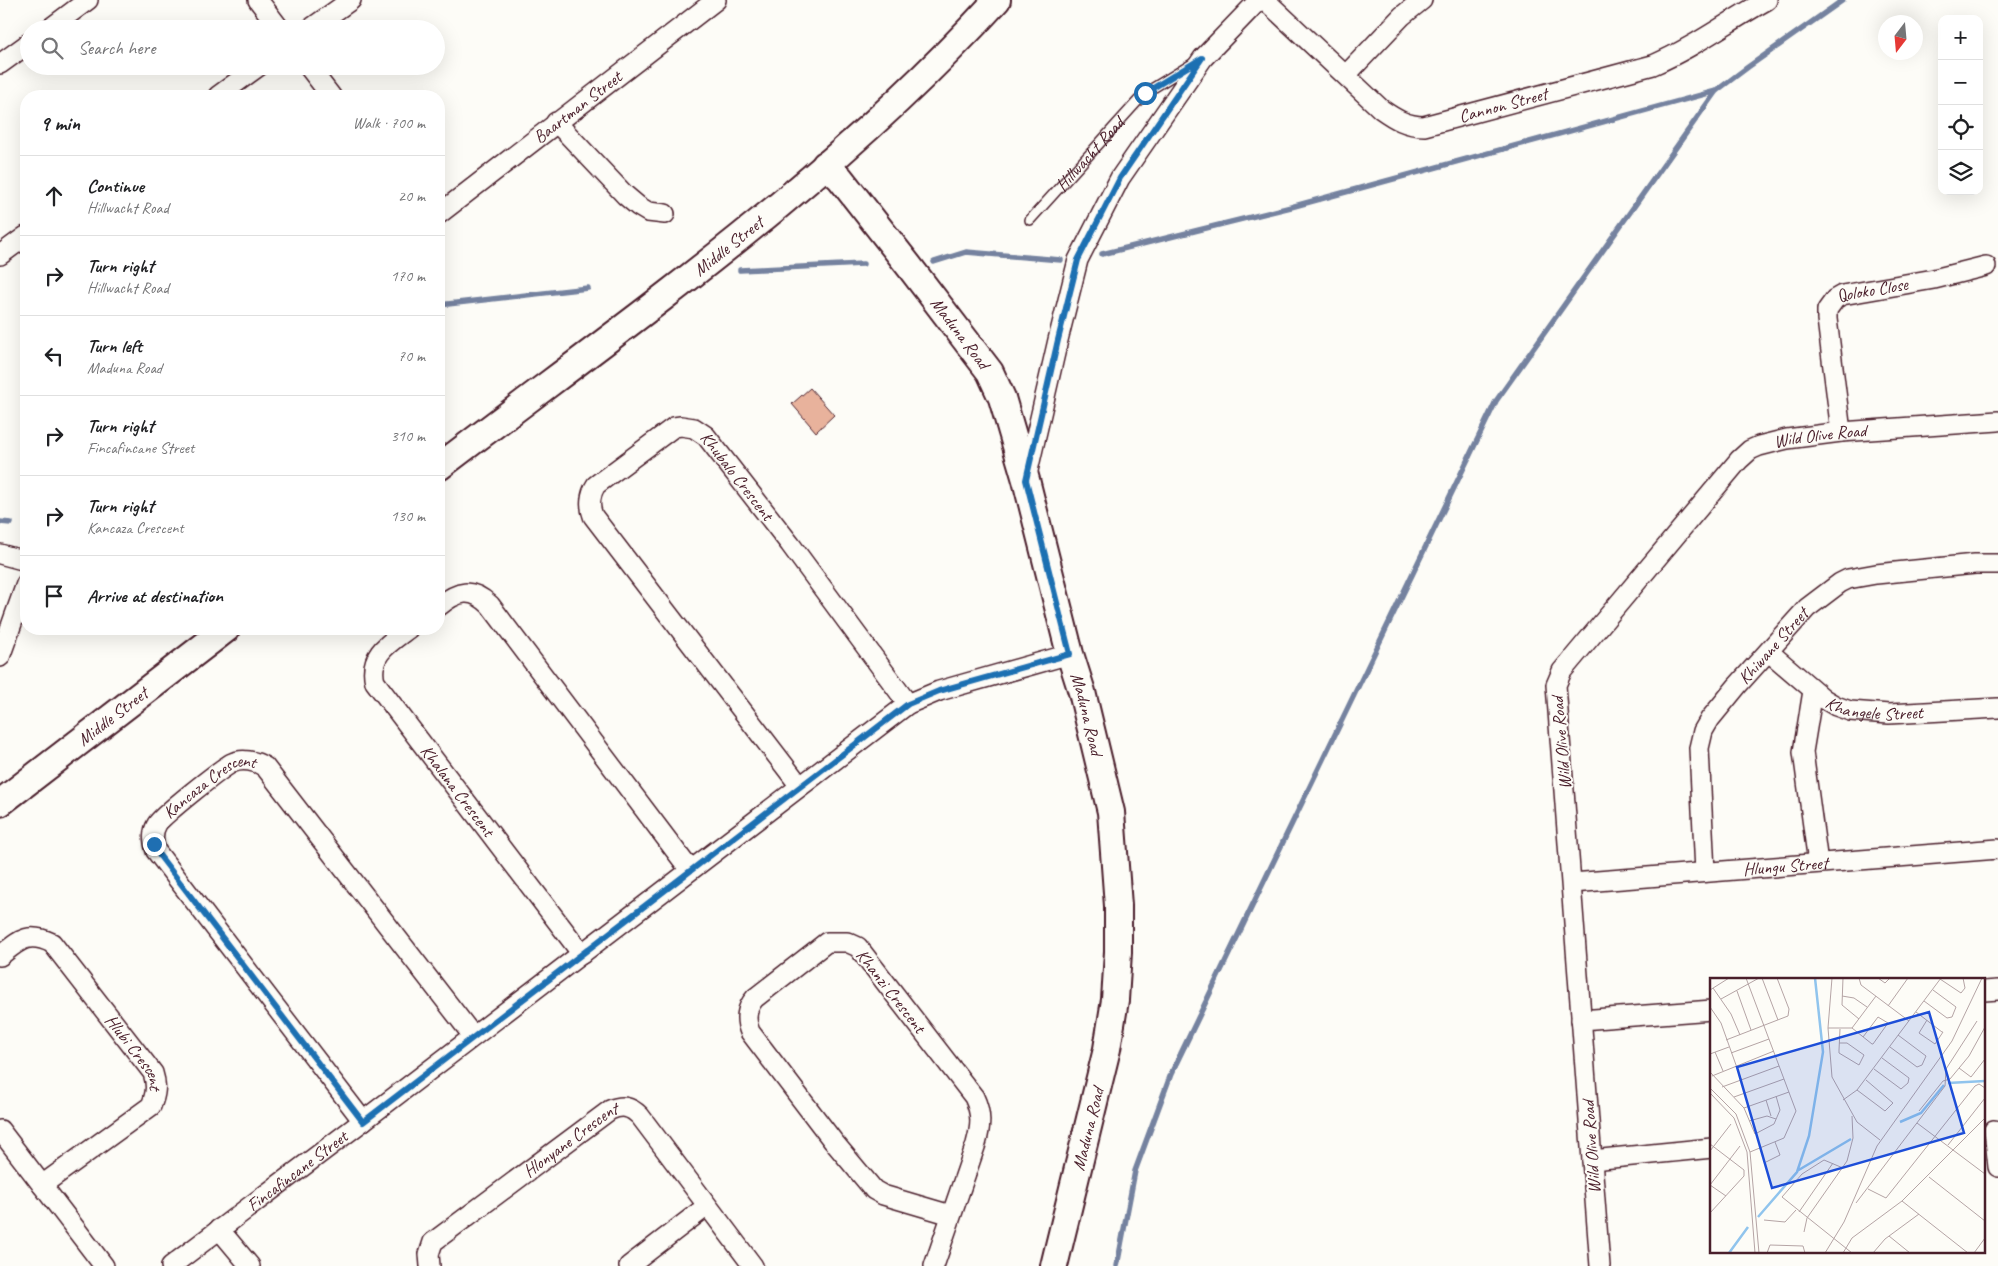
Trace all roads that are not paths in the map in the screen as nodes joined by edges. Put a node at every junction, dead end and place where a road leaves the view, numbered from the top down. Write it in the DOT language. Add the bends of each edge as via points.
graph roads {
  1 [pos="88,0"];
  2 [pos="258,0"];
  3 [pos="351,0"];
  4 [pos="716,0"];
  5 [pos="997,0"];
  6 [pos="1259,0"];
  7 [pos="1265,0"];
  8 [pos="1422,0"];
  9 [pos="1767,0"];
  10 [pos="61,20"];
  11 [pos="273,20"];
  12 [pos="323,20"];
  13 [pos="20,50"];
  14 [pos="1202,58"];
  15 [pos="0,64"];
  16 [pos="247,75"];
  17 [pos="315,75"];
  18 [pos="1346,75"];
  19 [pos="226,90"];
  20 [pos="326,90"];
  21 [pos="556,122"];
  22 [pos="825,165"];
  23 [pos="445,209"];
  24 [pos="665,214"];
  25 [pos="1030,220"];
  26 [pos="20,240"];
  27 [pos="0,255"];
  28 [pos="1986,266"];
  29 [pos="1998,421"];
  30 [pos="1841,432"];
  31 [pos="445,462"];
  32 [pos="1026,480"];
  33 [pos="0,554"];
  34 [pos="20,559"];
  35 [pos="1998,564"];
  36 [pos="20,601"];
  37 [pos="445,602"];
  38 [pos="218,635"];
  39 [pos="401,635"];
  40 [pos="1769,652"];
  41 [pos="1070,654"];
  42 [pos="0,657"];
  43 [pos="1813,691"];
  44 [pos="908,704"];
  45 [pos="1998,708"];
  46 [pos="800,786"];
  47 [pos="0,803"];
  48 [pos="1998,849"];
  49 [pos="1818,863"];
  50 [pos="690,870"];
  51 [pos="1705,872"];
  52 [pos="1572,883"];
  53 [pos="582,954"];
  54 [pos="0,956"];
  55 [pos="1710,1010"];
  56 [pos="1581,1020"];
  57 [pos="473,1036"];
  58 [pos="363,1122"];
  59 [pos="0,1130"];
  60 [pos="1992,1130"];
  61 [pos="1710,1148"];
  62 [pos="1592,1160"];
  63 [pos="1998,1166"];
  64 [pos="42,1186"];
  65 [pos="707,1206"];
  66 [pos="951,1215"];
  67 [pos="220,1229"];
  68 [pos="104,1266"];
  69 [pos="170,1266"];
  70 [pos="250,1266"];
  71 [pos="430,1266"];
  72 [pos="629,1266"];
  73 [pos="753,1266"];
  74 [pos="934,1266"];
  75 [pos="1054,1266"];
  76 [pos="1600,1266"];
  1 -- 10 [label="street"];
  2 -- 11 [label="street"];
  3 -- 12 [label="street"];
  4 -- 21 [label="street, Baartman Street"];
  5 -- 22 [label="street, Middle Street" via="876,121"];
  6 -- 14 [label="street, Hillwacht Road"];
  7 -- 18 [label="street, Cannon Street"];
  8 -- 18 [label="street" via="1402,16"];
  9 -- 18 [label="street, Cannon Street" via="1686,50 1653,65 1424,126 1404,123 1390,115"];
  13 -- 15 [label="street"];
  14 -- 25 [label="lane, Hillwacht Road" via="1145,93"];
  14 -- 32 [label="street, Hillwacht Road" via="1120,178 1078,260"];
  16 -- 19 [label="street"];
  17 -- 20 [label="street"];
  21 -- 23 [label="street, Baartman Street"];
  21 -- 24 [label="street" via="631,200 648,212"];
  22 -- 31 [label="street, Middle Street" via="723,250"];
  22 -- 32 [label="street, Maduna Road" via="840,178 990,372 1002,398"];
  26 -- 27 [label="street"];
  28 -- 30 [label="street, Qoloko Close" via="1934,279 1850,293 1835,299 1827,310 1827,319"];
  29 -- 30 [label="street, Wild Olive Road"];
  30 -- 52 [label="street, Wild Olive Road" via="1771,442 1744,456 1562,671 1556,685"];
  32 -- 41 [label="street, Maduna Road"];
  33 -- 34 [label="street"];
  35 -- 40 [label="street, Khiwane Street" via="1966,564 1848,579 1807,608"];
  36 -- 42 [label="street"];
  37 -- 50 [label="street" via="464,593 476,595 490,605"];
  38 -- 47 [label="street, Middle Street"];
  39 -- 53 [label="street, Khalana Crescent" via="376,657 375,682"];
  40 -- 43 [label="street, Khangele Street"];
  40 -- 51 [label="street, Khiwane Street" via="1703,731 1699,748"];
  41 -- 44 [label="street, Fincafincane Street" via="939,691"];
  41 -- 75 [label="street, Maduna Road" via="1111,812 1118,952 1107,1049"];
  43 -- 45 [label="street, Khangele Street" via="1836,706 1869,714"];
  43 -- 49 [label="street" via="1803,752"];
  44 -- 46 [label="street, Fincafincane Street"];
  44 -- 46 [label="street, Khubalo Crescent" via="790,544 700,431 687,426 674,427 596,485 591,502 593,516"];
  46 -- 50 [label="street, Fincafincane Street"];
  48 -- 49 [label="street, Hlungu Street"];
  49 -- 51 [label="street, Hlungu Street"];
  50 -- 53 [label="street, Fincafincane Street"];
  51 -- 52 [label="street, Hlungu Street"];
  52 -- 56 [label="street, Wild Olive Road"];
  53 -- 57 [label="street, Fincafincane Street"];
  54 -- 64 [label="street, Hlubi Crescent" via="22,939 39,938 52,943 153,1073 155,1080 156,1090 151,1106"];
  55 -- 56 [label="street"];
  56 -- 62 [label="street, Wild Olive Road"];
  57 -- 58 [label="street, Fincafincane Street"];
  57 -- 58 [label="street, Kancaza Crescent" via="265,767 253,761 241,761 233,762 219,772 158,821 154,834 156,851"];
  58 -- 67 [label="street, Fincafincane Street"];
  59 -- 64 [label="street"];
  60 -- 63 [label="street"];
  61 -- 62 [label="street"];
  62 -- 76 [label="street, Wild Olive Road"];
  64 -- 68 [label="street"];
  65 -- 71 [label="street, Hlonyane Crescent" via="640,1116 630,1108 617,1107 433,1242"];
  65 -- 72 [label="street"];
  65 -- 73 [label="street, Hlonyane Crescent"];
  66 -- 66 [label="street, Khanzi Crescent" via="978,1136 979,1108 974,1097 858,947 847,942 827,942 755,998 746,1018 750,1032 874,1190"];
  66 -- 74 [label="street, Khanzi Crescent"];
  67 -- 69 [label="street, Fincafincane Street"];
  67 -- 70 [label="street"];
}
